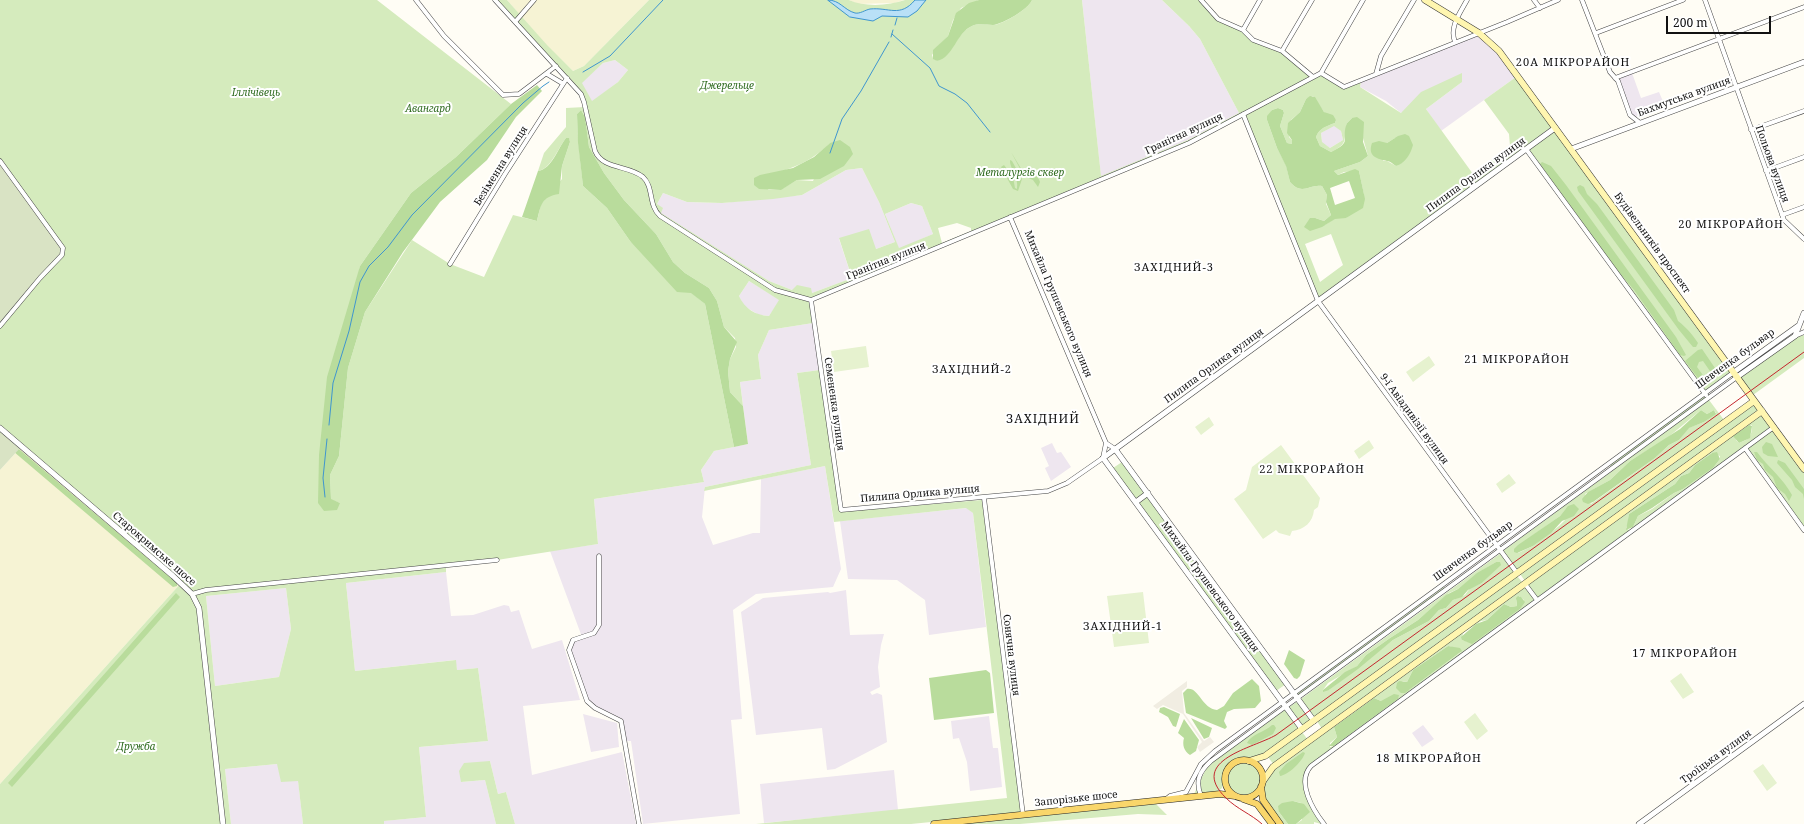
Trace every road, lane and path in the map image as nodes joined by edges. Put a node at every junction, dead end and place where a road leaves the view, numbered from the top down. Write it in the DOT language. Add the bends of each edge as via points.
graph roads {
  1 [pos="416,0"];
  2 [pos="495,0"];
  3 [pos="534,0"];
  4 [pos="1201,0"];
  5 [pos="1260,0"];
  6 [pos="1312,0"];
  7 [pos="1363,0"];
  8 [pos="1414,0"];
  9 [pos="1425,0"];
  10 [pos="1467,0"];
  11 [pos="1534,0"];
  12 [pos="1558,0"];
  13 [pos="1582,0"];
  14 [pos="1682,0"];
  15 [pos="1706,0"];
  16 [pos="1804,7"];
  17 [pos="1540,8"];
  18 [pos="1456,19"];
  19 [pos="515,22"];
  20 [pos="1243,30"];
  21 [pos="1479,33"];
  22 [pos="1596,33"];
  23 [pos="1718,38"];
  24 [pos="1455,42"];
  25 [pos="1282,51"];
  26 [pos="1804,62"];
  27 [pos="556,66"];
  28 [pos="1321,73"];
  29 [pos="547,74"];
  30 [pos="1376,74"];
  31 [pos="1313,77"];
  32 [pos="567,78"];
  33 [pos="1615,78"];
  34 [pos="562,83"];
  35 [pos="1736,88"];
  36 [pos="1804,110"];
  37 [pos="1243,114"];
  38 [pos="1640,123"];
  39 [pos="1555,128"];
  40 [pos="1751,130"];
  41 [pos="1526,149"];
  42 [pos="1571,149"];
  43 [pos="1804,157"];
  44 [pos="0,161"];
  45 [pos="1766,170"];
  46 [pos="1804,207"];
  47 [pos="1782,215"];
  48 [pos="1010,217"];
  49 [pos="1804,239"];
  50 [pos="450,264"];
  51 [pos="811,300"];
  52 [pos="1318,301"];
  53 [pos="1804,313"];
  54 [pos="1801,325"];
  55 [pos="0,326"];
  56 [pos="1804,332"];
  57 [pos="1794,336"];
  58 [pos="1735,375"];
  59 [pos="1704,393"];
  60 [pos="1708,398"];
  61 [pos="1754,401"];
  62 [pos="1762,411"];
  63 [pos="1774,427"];
  64 [pos="0,428"];
  65 [pos="1106,443"];
  66 [pos="1745,448"];
  67 [pos="1115,449"];
  68 [pos="1103,458"];
  69 [pos="1804,469"];
  70 [pos="1148,493"];
  71 [pos="984,498"];
  72 [pos="1136,502"];
  73 [pos="1551,507"];
  74 [pos="842,510"];
  75 [pos="1555,512"];
  76 [pos="1804,530"];
  77 [pos="1497,546"];
  78 [pos="1501,551"];
  79 [pos="599,556"];
  80 [pos="497,560"];
  81 [pos="1517,573"];
  82 [pos="1525,584"];
  83 [pos="1444,585"];
  84 [pos="1448,590"];
  85 [pos="192,594"];
  86 [pos="1537,600"];
  87 [pos="1296,696"];
  88 [pos="1804,704"];
  89 [pos="1284,705"];
  90 [pos="1314,721"];
  91 [pos="1302,729"];
  92 [pos="1322,732"];
  93 [pos="1310,740"];
  94 [pos="1249,761"];
  95 [pos="1226,783"];
  96 [pos="1262,784"];
  97 [pos="1220,794"];
  98 [pos="1201,796"];
  99 [pos="1237,797"];
  100 [pos="1164,800"];
  101 [pos="1023,815"];
  102 [pos="223,824"];
  103 [pos="639,824"];
  104 [pos="934,824"];
  105 [pos="1272,824"];
  106 [pos="1280,824"];
  107 [pos="1324,824"];
  108 [pos="1639,824"];
  1 -- 29 [label="street" via="444,36 504,95 519,94"];
  2 -- 19 [label="street"];
  3 -- 19 [label="street"];
  4 -- 20 [label="street" via="1218,19"];
  5 -- 20 [label="street"];
  6 -- 25 [label="street"];
  7 -- 28 [label="street"];
  8 -- 30 [label="street" via="1382,56"];
  9 -- 18 [label="main road, Будівельників проспект"];
  10 -- 18 [label="street"];
  11 -- 17 [label="street"];
  12 -- 17 [label="street"];
  13 -- 22 [label="street"];
  14 -- 22 [label="street"];
  15 -- 23 [label="street, Польова вулиця"];
  16 -- 23 [label="street"];
  17 -- 21 [label="street"];
  18 -- 21 [label="main road, Будівельників проспект"];
  18 -- 24 [label="street" via="1452,32"];
  19 -- 27 [label="street"];
  20 -- 25 [label="street" via="1253,40"];
  21 -- 24 [label="street"];
  21 -- 39 [label="main road, Будівельників проспект" via="1499,51"];
  22 -- 33 [label="street" via="1610,72"];
  23 -- 33 [label="street"];
  23 -- 35 [label="street, Польова вулиця"];
  24 -- 30 [label="street"];
  25 -- 31 [label="street"];
  26 -- 35 [label="street, Бахмутська вулиця"];
  27 -- 29 [label="street"];
  27 -- 32 [label="street"];
  28 -- 30 [label="street" via="1344,87"];
  28 -- 31 [label="street, Гранітна вулиця"];
  29 -- 34 [label="street"];
  31 -- 37 [label="street, Гранітна вулиця"];
  32 -- 34 [label="street, Безіменна вулиця"];
  32 -- 51 [label="street" via="583,98 595,151 599,158 642,176 647,184 652,204 660,216 771,288"];
  33 -- 38 [label="street" via="1630,114"];
  34 -- 50 [label="street, Безіменна вулиця"];
  35 -- 38 [label="street, Бахмутська вулиця"];
  35 -- 40 [label="street, Польова вулиця"];
  36 -- 40 [label="street"];
  37 -- 48 [label="street, Гранітна вулиця" via="1189,143"];
  37 -- 52 [label="street, 9-ї Авіадивізії вулиця"];
  38 -- 42 [label="street, Бахмутська вулиця"];
  39 -- 41 [label="street, Пилипа Орлика вулиця"];
  39 -- 42 [label="main road, Будівельників проспект"];
  40 -- 45 [label="street, Польова вулиця"];
  41 -- 52 [label="street, Пилипа Орлика вулиця"];
  41 -- 59 [label="street"];
  42 -- 58 [label="main road, Будівельників проспект"];
  43 -- 45 [label="street"];
  44 -- 55 [label="street" via="63,248 62,255"];
  45 -- 47 [label="street, Польова вулиця"];
  46 -- 47 [label="street"];
  47 -- 49 [label="street, Польова вулиця"];
  48 -- 51 [label="street, Гранітна вулиця"];
  48 -- 65 [label="street, Михайла Грушевського вулиця"];
  51 -- 74 [label="street, Семененка вулиця"];
  52 -- 67 [label="street, Пилипа Орлика вулиця"];
  52 -- 77 [label="street, 9-ї Авіадивізії вулиця"];
  53 -- 54 [label="street"];
  54 -- 57 [label="street"];
  54 -- 58 [label="street, Шевченка бульвар"];
  56 -- 57 [label="street, Шевченка бульвар"];
  57 -- 58 [label="street, Шевченка бульвар"];
  58 -- 59 [label="street, Шевченка бульвар"];
  58 -- 60 [label="street, Шевченка бульвар"];
  58 -- 61 [label="main road, Будівельників проспект"];
  59 -- 60 [label="street"];
  59 -- 73 [label="street, Шевченка бульвар"];
  60 -- 75 [label="street, Шевченка бульвар"];
  61 -- 62 [label="main road, Будівельників проспект"];
  61 -- 81 [label="main road"];
  62 -- 63 [label="main road, Будівельників проспект"];
  62 -- 82 [label="main road"];
  63 -- 66 [label="street"];
  63 -- 69 [label="main road, Будівельників проспект"];
  64 -- 85 [label="street, Старокримське шосе"];
  65 -- 67 [label="street, Михайла Грушевського вулиця"];
  65 -- 68 [label="street"];
  66 -- 76 [label="street"];
  66 -- 86 [label="street"];
  67 -- 68 [label="street, Пилипа Орлика вулиця"];
  67 -- 70 [label="street, Михайла Грушевського вулиця"];
  68 -- 71 [label="street, Пилипа Орлика вулиця" via="1056,488"];
  68 -- 72 [label="street, Михайла Грушевського вулиця"];
  70 -- 72 [label="street"];
  70 -- 87 [label="street, Михайла Грушевського вулиця"];
  71 -- 74 [label="street, Пилипа Орлика вулиця"];
  71 -- 101 [label="street, Сонячна вулиця"];
  72 -- 89 [label="street, Михайла Грушевського вулиця"];
  73 -- 75 [label="street"];
  73 -- 77 [label="street, Шевченка бульвар"];
  75 -- 78 [label="street, Шевченка бульвар"];
  77 -- 78 [label="street, 9-ї Авіадивізії вулиця"];
  77 -- 83 [label="street, Шевченка бульвар"];
  78 -- 81 [label="street, 9-ї Авіадивізії вулиця"];
  78 -- 84 [label="street, Шевченка бульвар"];
  79 -- 103 [label="street" via="599,625 594,634 573,640 569,650 587,700 595,708 621,721"];
  80 -- 85 [label="street" via="206,590"];
  81 -- 82 [label="main road"];
  81 -- 90 [label="main road"];
  82 -- 86 [label="street"];
  82 -- 92 [label="main road"];
  83 -- 84 [label="street"];
  83 -- 87 [label="street, Шевченка бульвар"];
  84 -- 87 [label="street, Шевченка бульвар"];
  85 -- 102 [label="street, Старокримське шосе" via="198,608"];
  86 -- 107 [label="street" via="1309,768 1306,774 1308,800"];
  87 -- 89 [label="street, Шевченка бульвар"];
  87 -- 90 [label="street, Михайла Грушевського вулиця"];
  88 -- 108 [label="street, Троїцька вулиця"];
  89 -- 91 [label="street, Михайла Грушевського вулиця"];
  89 -- 98 [label="street, Шевченка бульвар" via="1206,765 1197,782"];
  89 -- 100 [label="street, Шевченка бульвар" via="1206,758 1186,792"];
  90 -- 91 [label="main road"];
  90 -- 92 [label="main road, Михайла Грушевського вулиця"];
  91 -- 93 [label="main road, Михайла Грушевського вулиця"];
  91 -- 94 [label="main road" via="1265,756"];
  92 -- 93 [label="main road"];
  93 -- 96 [label="main road" via="1273,767"];
  94 -- 95 [label="main road" via="1240,761 1231,766 1226,774"];
  94 -- 96 [label="main road" via="1259,768"];
  95 -- 97 [label="main road"];
  95 -- 99 [label="main road" via="1228,790"];
  96 -- 99 [label="main road" via="1252,796"];
  96 -- 106 [label="main road" via="1263,800"];
  97 -- 98 [label="main road, Запорізьке шосе"];
  97 -- 99 [label="main road, Запорізьке шосе"];
  98 -- 100 [label="main road, Запорізьке шосе"];
  99 -- 105 [label="main road, Запорізьке шосе" via="1257,804"];
  100 -- 101 [label="main road, Запорізьке шосе"];
  101 -- 104 [label="main road, Запорізьке шосе"];
}
